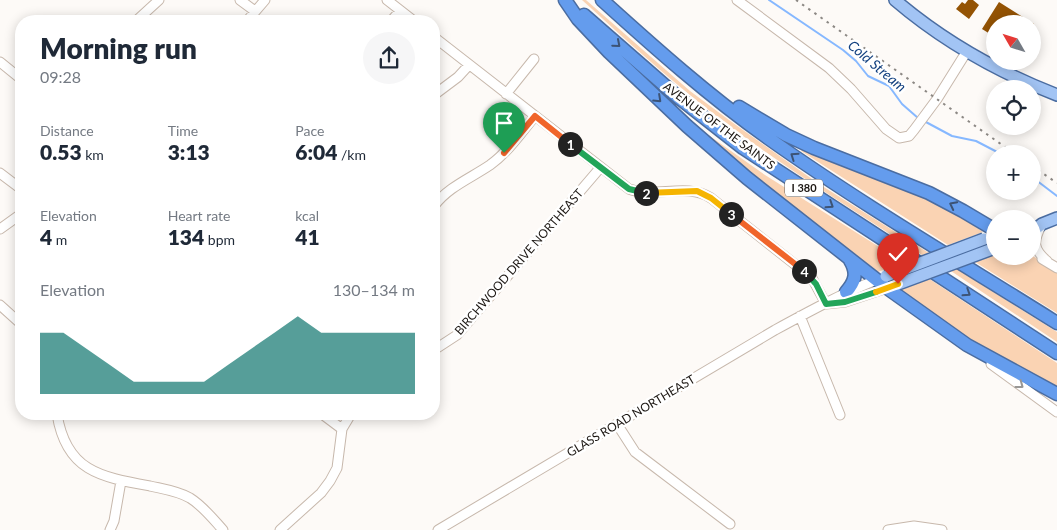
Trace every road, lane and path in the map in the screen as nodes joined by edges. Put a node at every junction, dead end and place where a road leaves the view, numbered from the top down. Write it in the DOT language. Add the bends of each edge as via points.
graph roads {
  1 [pos="159,0"];
  2 [pos="240,0"];
  3 [pos="265,0"];
  4 [pos="387,0"];
  5 [pos="566,0"];
  6 [pos="602,0"];
  7 [pos="737,0"];
  8 [pos="895,0"];
  9 [pos="256,11"];
  10 [pos="400,11"];
  11 [pos="143,15"];
  12 [pos="252,15"];
  13 [pos="396,15"];
  14 [pos="406,15"];
  15 [pos="440,42"];
  16 [pos="967,51"];
  17 [pos="534,59"];
  18 [pos="0,62"];
  19 [pos="469,64"];
  20 [pos="15,74"];
  21 [pos="690,77"];
  22 [pos="440,91"];
  23 [pos="506,94"];
  24 [pos="1057,95"];
  25 [pos="535,116"];
  26 [pos="600,168"];
  27 [pos="0,172"];
  28 [pos="15,184"];
  29 [pos="440,200"];
  30 [pos="15,218"];
  31 [pos="1057,218"];
  32 [pos="1041,222"];
  33 [pos="986,225"];
  34 [pos="0,229"];
  35 [pos="986,239"];
  36 [pos="986,251"];
  37 [pos="1041,256"];
  38 [pos="849,258"];
  39 [pos="1041,258"];
  40 [pos="1047,261"];
  41 [pos="1057,268"];
  42 [pos="887,282"];
  43 [pos="846,292"];
  44 [pos="826,304"];
  45 [pos="0,305"];
  46 [pos="800,316"];
  47 [pos="15,319"];
  48 [pos="1057,323"];
  49 [pos="440,346"];
  50 [pos="967,346"];
  51 [pos="1057,353"];
  52 [pos="1057,394"];
  53 [pos="1057,412"];
  54 [pos="840,415"];
  55 [pos="58,420"];
  56 [pos="330,420"];
  57 [pos="347,420"];
  58 [pos="617,424"];
  59 [pos="342,429"];
  60 [pos="121,481"];
  61 [pos="730,524"];
  62 [pos="110,530"];
  63 [pos="223,530"];
  64 [pos="280,530"];
  65 [pos="438,530"];
  66 [pos="888,530"];
  67 [pos="942,530"];
  1 -- 11 [label="street"];
  2 -- 9 [label="street"];
  3 -- 9 [label="street"];
  4 -- 10 [label="street"];
  5 -- 38 [label="highway, one-way" via="578,19 609,52 687,126"];
  5 -- 51 [label="highway, AVENUE OF THE SAINTS / I 380, one-way" via="678,97 743,148"];
  6 -- 21 [label="highway, AVENUE OF THE SAINTS / I 380"];
  7 -- 16 [label="street" via="829,68 893,135 902,138 914,130"];
  8 -- 16 [label="main road"];
  9 -- 12 [label="street"];
  10 -- 13 [label="street"];
  10 -- 14 [label="street"];
  15 -- 19 [label="street"];
  16 -- 24 [label="main road"];
  17 -- 23 [label="street"];
  18 -- 20 [label="street"];
  19 -- 22 [label="street" via="458,78"];
  19 -- 23 [label="street"];
  33 -- 21 [label="highway, one-way" via="929,193 786,135"];
  48 -- 21 [label="highway, AVENUE OF THE SAINTS / I 380, one-way" via="802,162"];
  23 -- 25 [label="street"];
  25 -- 26 [label="street"];
  25 -- 29 [label="street" via="504,153"];
  26 -- 44 [label="street" via="638,193 688,190 704,194 812,278"];
  26 -- 49 [label="street, BIRCHWOOD DRIVE NORTHEAST" via="457,335"];
  27 -- 28 [label="street"];
  30 -- 34 [label="street"];
  31 -- 32 [label="main road"];
  35 -- 42 [label="main road, bridge"];
  36 -- 42 [label="main road, bridge"];
  37 -- 40 [label="street"];
  38 -- 42 [label="highway"];
  38 -- 43 [label="highway" via="855,274 854,282"];
  39 -- 40 [label="street"];
  40 -- 41 [label="street"];
  42 -- 43 [label="street"];
  42 -- 44 [label="street" via="845,302"];
  42 -- 50 [label="highway"];
  43 -- 44 [label="street"];
  44 -- 46 [label="street, GLASS ROAD NORTHEAST"];
  45 -- 47 [label="street"];
  46 -- 54 [label="street"];
  46 -- 58 [label="street, GLASS ROAD NORTHEAST"];
  50 -- 52 [label="highway"];
  50 -- 53 [label="street, one-way"];
  55 -- 60 [label="street" via="66,445 78,459 97,474"];
  56 -- 59 [label="street"];
  57 -- 59 [label="street"];
  58 -- 61 [label="street" via="635,452"];
  58 -- 65 [label="street, GLASS ROAD NORTHEAST"];
  59 -- 64 [label="street" via="337,468 330,481"];
  60 -- 62 [label="street" via="118,506"];
  60 -- 63 [label="street" via="190,498"];
  66 -- 67 [label="street" via="920,526"];
}
